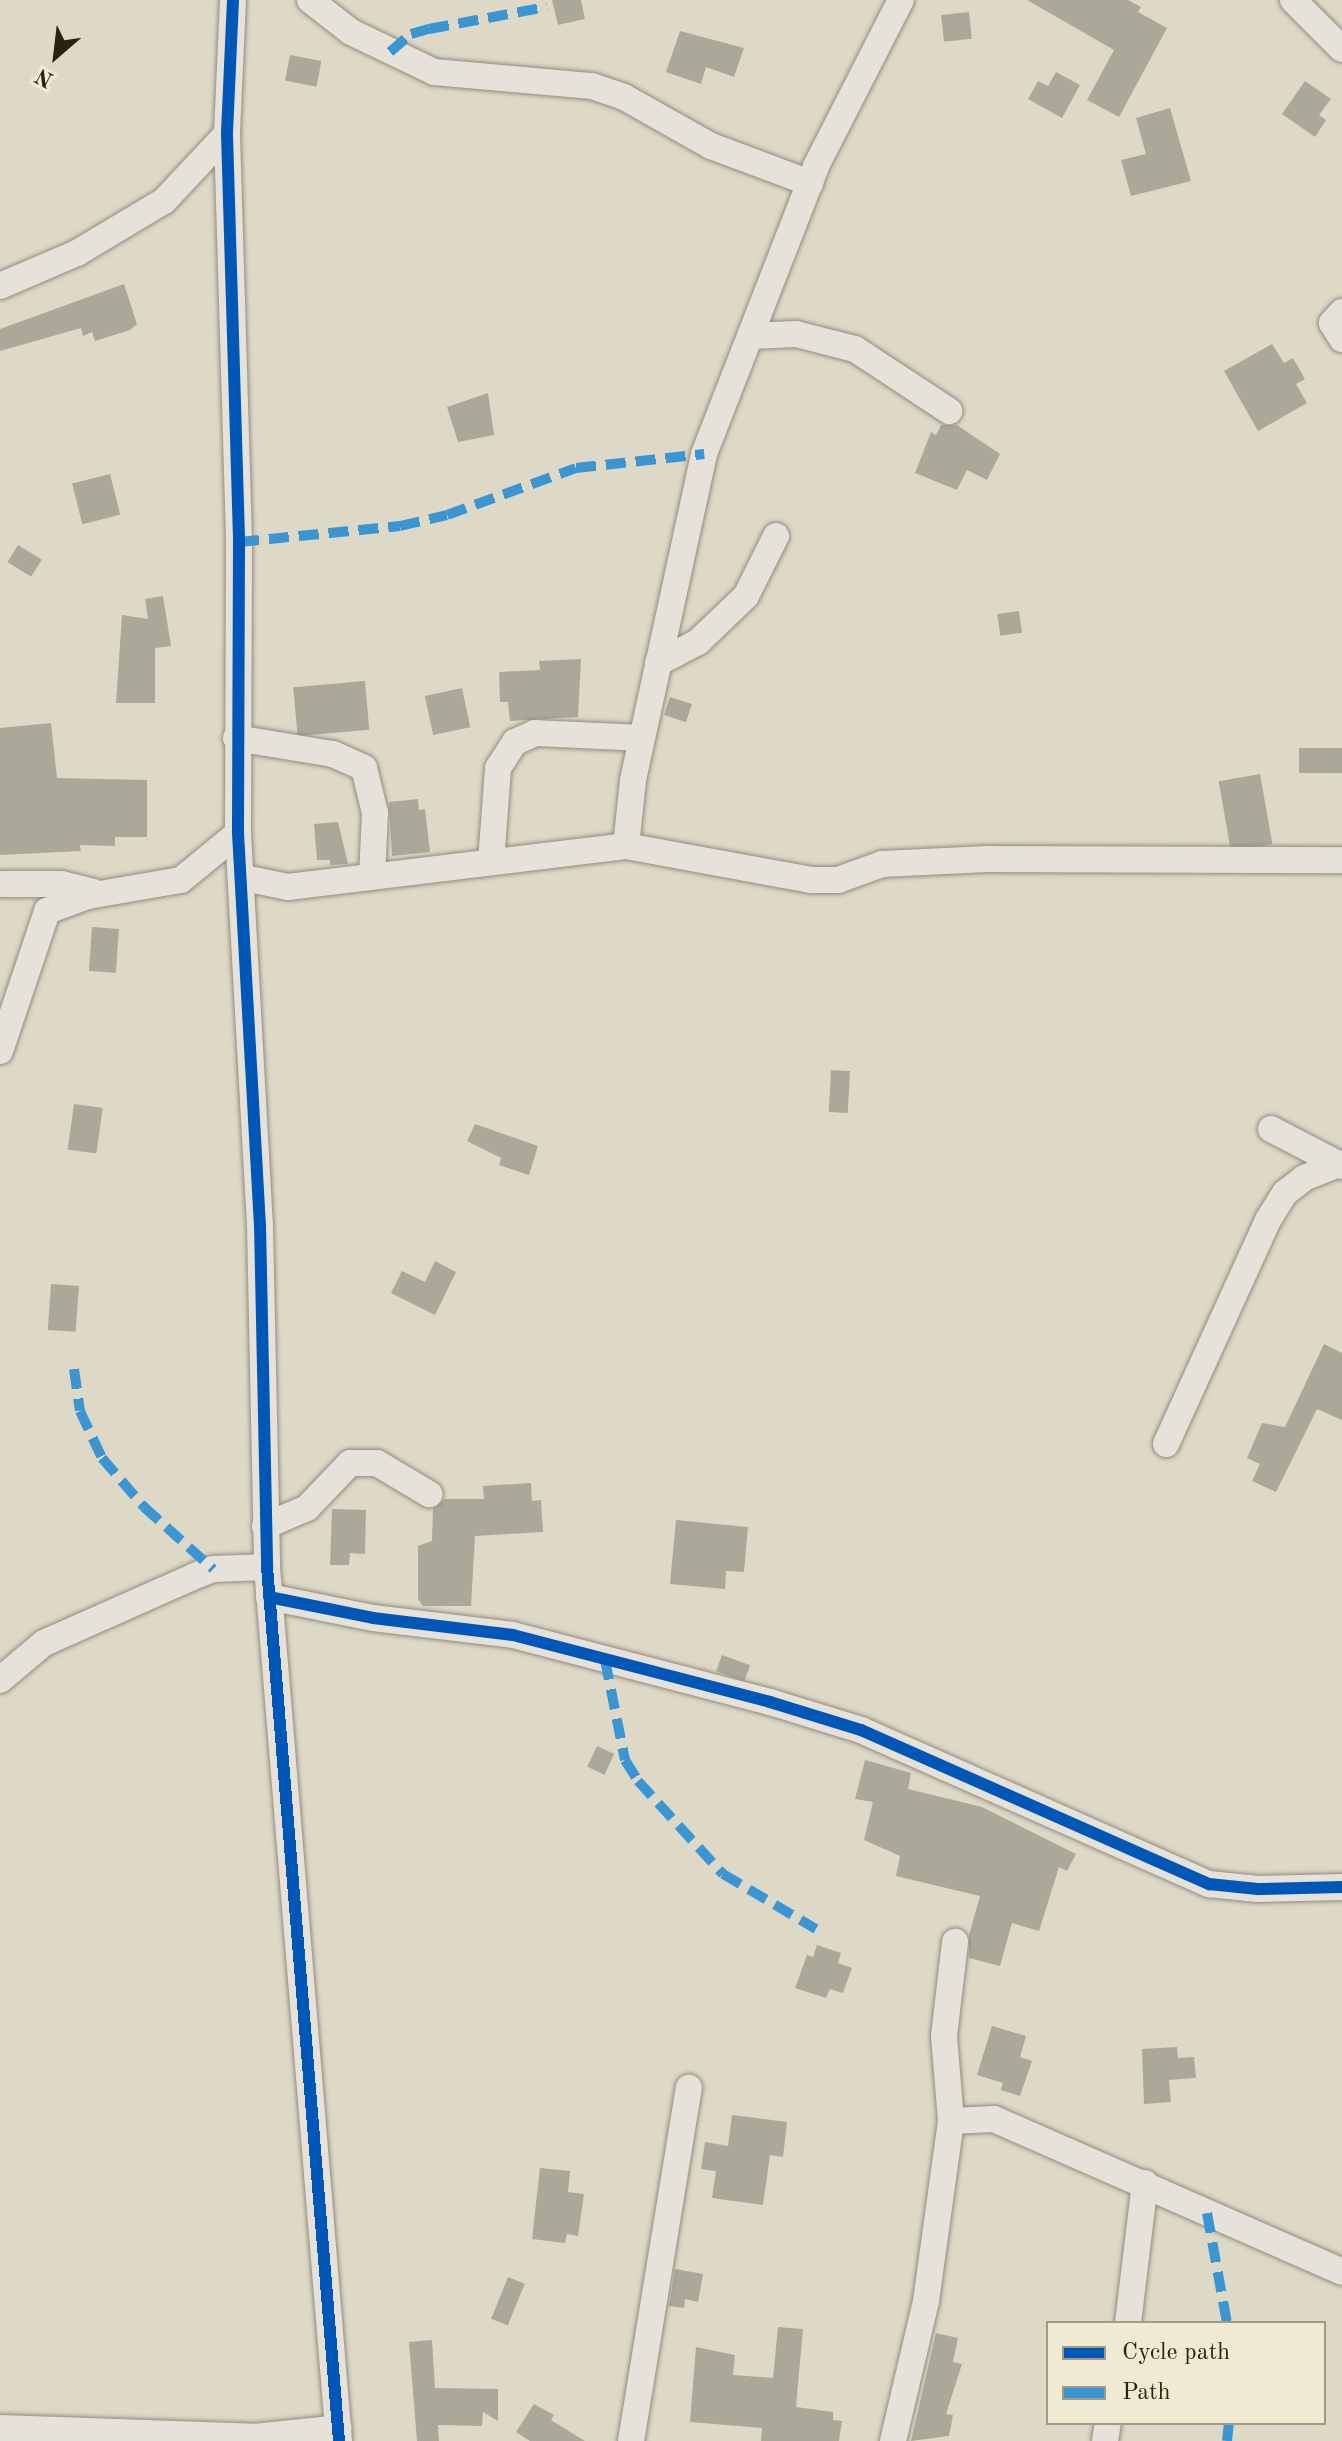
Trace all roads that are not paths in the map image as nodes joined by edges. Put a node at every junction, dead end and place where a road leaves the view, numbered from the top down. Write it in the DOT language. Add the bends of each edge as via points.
graph roads {
  1 [pos="233,0"];
  2 [pos="310,0"];
  3 [pos="901,0"];
  4 [pos="1293,0"];
  5 [pos="1342,49"];
  6 [pos="227,134"];
  7 [pos="810,183"];
  8 [pos="0,286"];
  9 [pos="1342,312"];
  10 [pos="750,336"];
  11 [pos="1342,339"];
  12 [pos="949,411"];
  13 [pos="776,536"];
  14 [pos="658,663"];
  15 [pos="236,738"];
  16 [pos="641,738"];
  17 [pos="238,833"];
  18 [pos="626,846"];
  19 [pos="1342,860"];
  20 [pos="491,862"];
  21 [pos="372,876"];
  22 [pos="244,878"];
  23 [pos="0,884"];
  24 [pos="100,894"];
  25 [pos="0,1051"];
  26 [pos="1271,1129"];
  27 [pos="1340,1165"];
  28 [pos="1166,1444"];
  29 [pos="429,1494"];
  30 [pos="265,1526"];
  31 [pos="267,1567"];
  32 [pos="269,1597"];
  33 [pos="0,1680"];
  34 [pos="1342,1887"];
  35 [pos="955,1942"];
  36 [pos="689,2088"];
  37 [pos="951,2121"];
  38 [pos="1145,2183"];
  39 [pos="1342,2272"];
  40 [pos="1128,2321"];
  41 [pos="0,2428"];
  42 [pos="339,2435"];
  43 [pos="631,2441"];
  44 [pos="893,2441"];
  1 -- 6 [label="street"];
  2 -- 7 [label="street" via="351,32 434,72 592,86 624,97 711,146"];
  3 -- 7 [label="street"];
  4 -- 5 [label="street"];
  6 -- 8 [label="street" via="164,201 77,253"];
  6 -- 15 [label="street" via="239,542"];
  7 -- 10 [label="street"];
  9 -- 11 [label="street" via="1332,323"];
  10 -- 12 [label="street" via="796,334 855,349"];
  10 -- 14 [label="street" via="704,454"];
  13 -- 14 [label="street" via="746,596 698,642"];
  14 -- 16 [label="street"];
  15 -- 17 [label="street"];
  15 -- 21 [label="street" via="333,754 364,768 375,813"];
  16 -- 18 [label="street"];
  16 -- 20 [label="street" via="535,733 515,742 498,768"];
  17 -- 22 [label="street"];
  17 -- 24 [label="street" via="181,880"];
  18 -- 19 [label="street" via="812,880 838,880 882,864 987,859"];
  18 -- 20 [label="street"];
  20 -- 21 [label="street"];
  21 -- 22 [label="street" via="288,887"];
  22 -- 30 [label="street" via="260,1225"];
  23 -- 24 [label="street" via="62,884"];
  24 -- 25 [label="street" via="61,902 43,917"];
  26 -- 27 [label="street"];
  27 -- 28 [label="street" via="1304,1178 1285,1193 1268,1220"];
  29 -- 30 [label="street" via="392,1469 362,1460 337,1472 307,1508"];
  30 -- 31 [label="street"];
  31 -- 32 [label="street"];
  31 -- 33 [label="street" via="200,1574 44,1643"];
  32 -- 34 [label="street" via="373,1618 513,1635 801,1711 861,1730 1209,1884"];
  32 -- 42 [label="street"];
  35 -- 37 [label="street" via="944,2036"];
  36 -- 43 [label="street"];
  37 -- 38 [label="street" via="994,2119"];
  37 -- 44 [label="street" via="926,2301"];
  38 -- 39 [label="street"];
  38 -- 40 [label="street"];
  41 -- 42 [label="street"];
}
